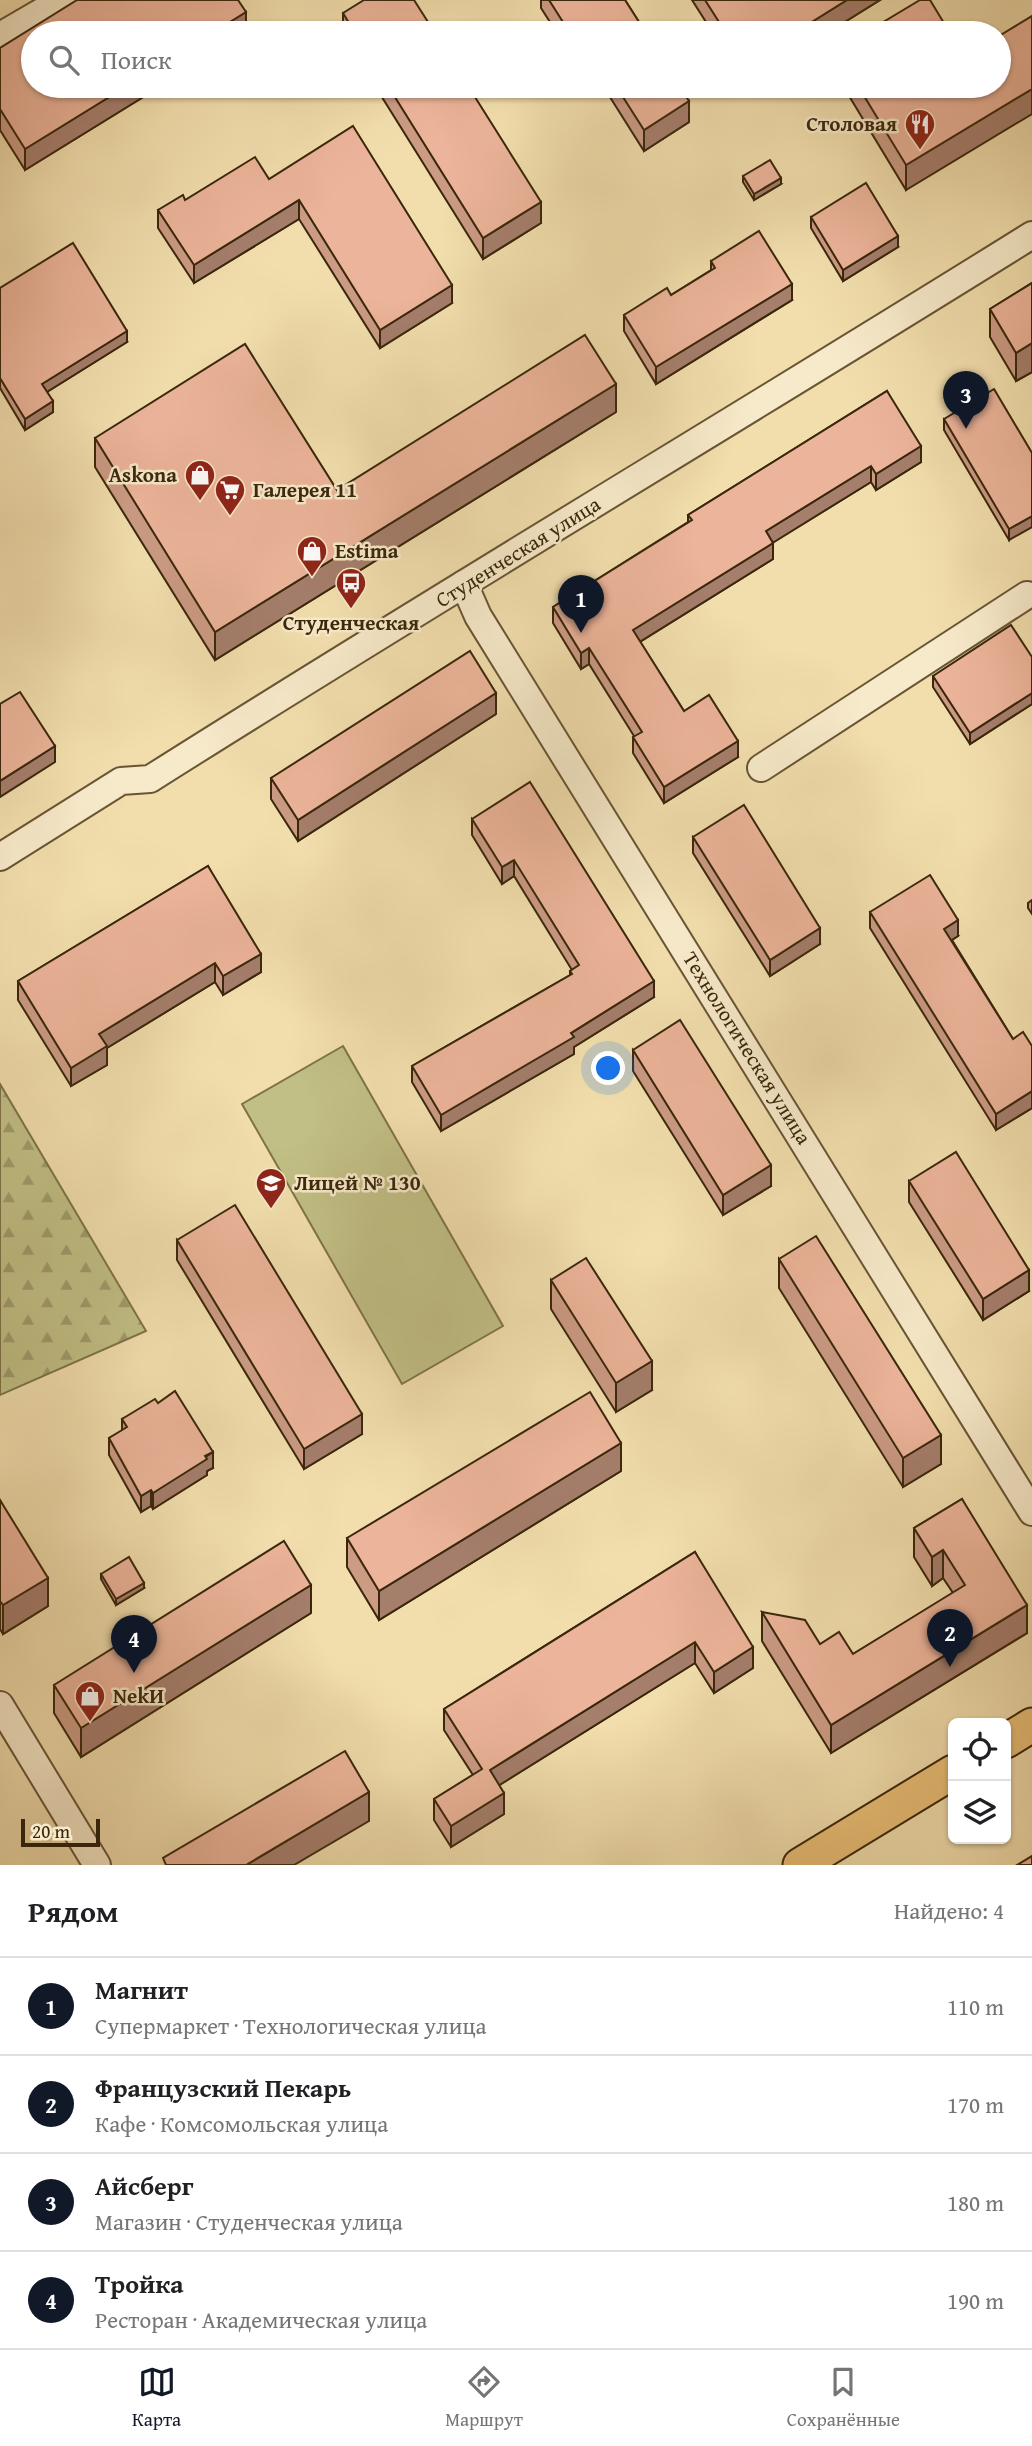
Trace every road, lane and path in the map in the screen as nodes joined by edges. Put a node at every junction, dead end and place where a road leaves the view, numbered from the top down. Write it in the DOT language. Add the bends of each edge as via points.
graph roads {
  1 [pos="62,0"];
  2 [pos="26,21"];
  3 [pos="21,24"];
  4 [pos="0,36"];
  5 [pos="1032,235"];
  6 [pos="464,584"];
  7 [pos="1027,595"];
  8 [pos="761,768"];
  9 [pos="0,857"];
  10 [pos="1032,1512"];
  11 [pos="0,1705"];
  12 [pos="1032,1725"];
  13 [pos="1011,1738"];
  14 [pos="948,1775"];
  15 [pos="97,1865"];
  16 [pos="800,1865"];
  1 -- 2 [label="street"];
  3 -- 4 [label="street"];
  5 -- 6 [label="street, Студенческая улица"];
  6 -- 9 [label="street, Студенческая улица" via="150,779 121,780"];
  6 -- 10 [label="street, Технологическая улица" via="478,616"];
  7 -- 8 [label="street"];
  11 -- 15 [label="street"];
  12 -- 13 [label="main road"];
  14 -- 16 [label="main road"];
}
